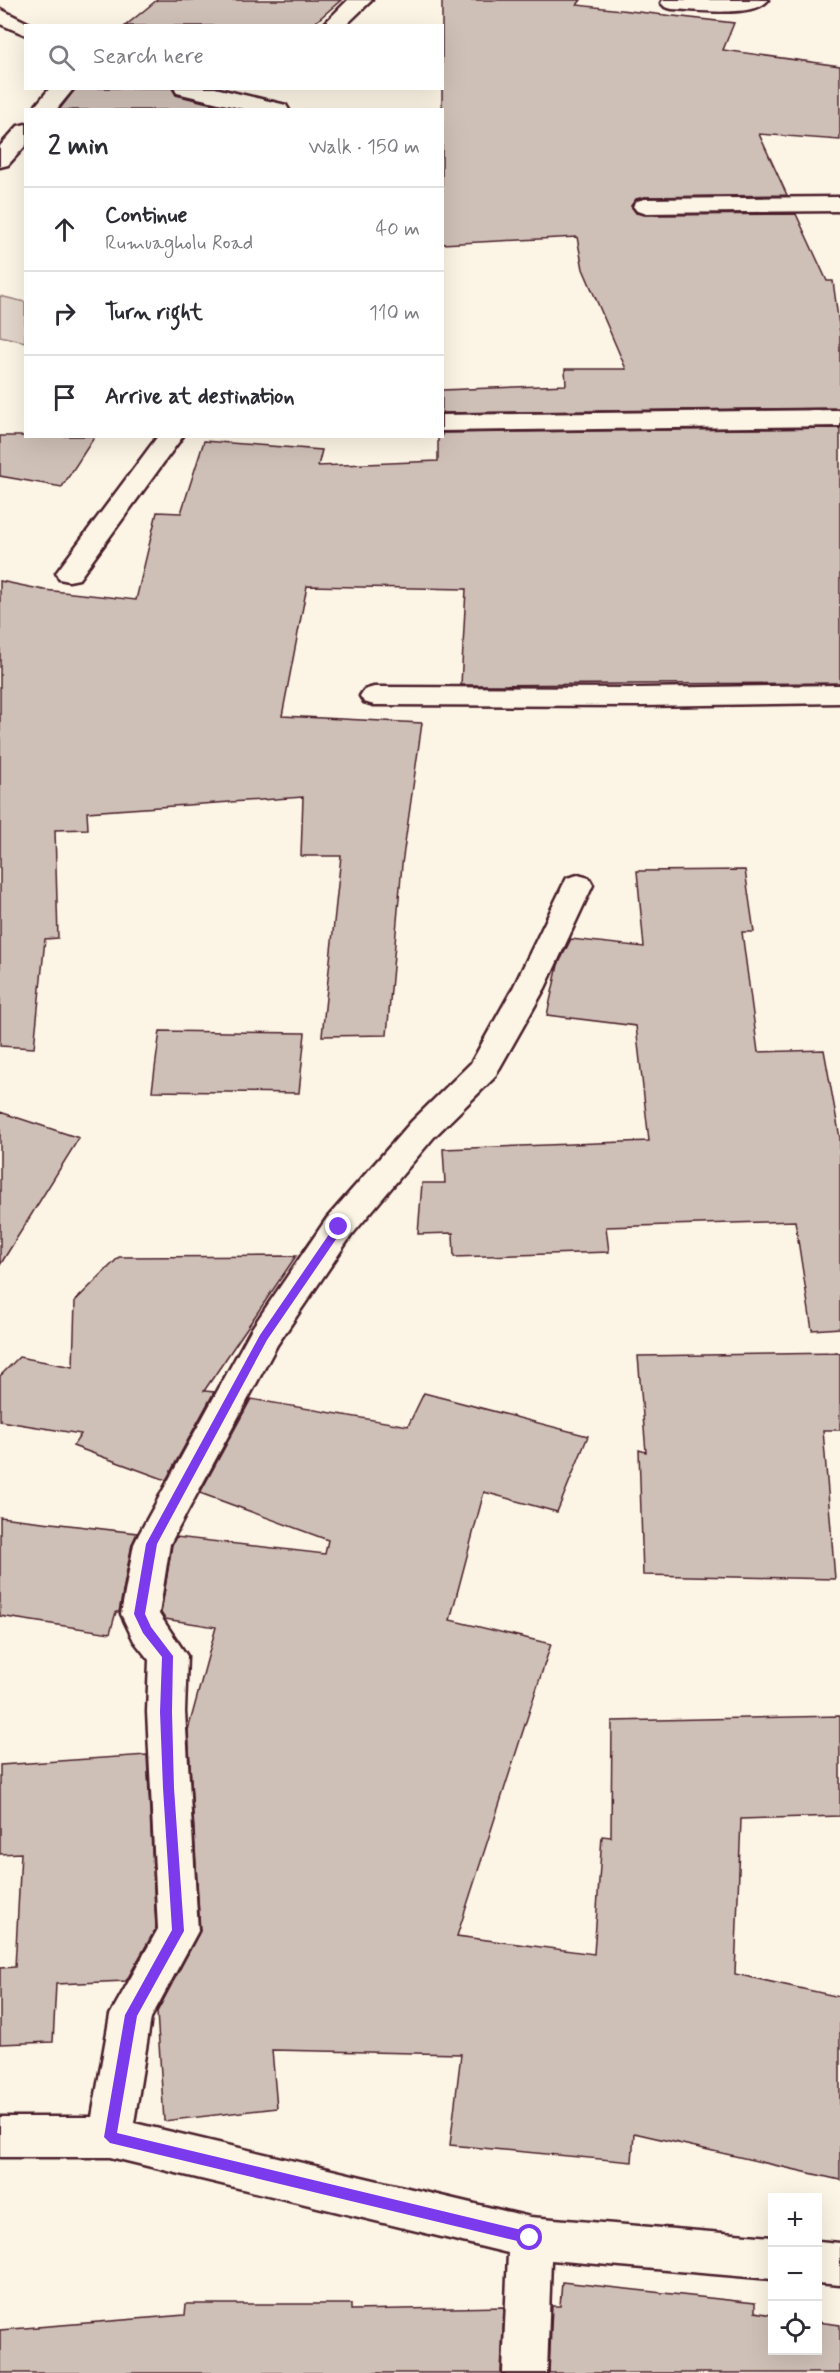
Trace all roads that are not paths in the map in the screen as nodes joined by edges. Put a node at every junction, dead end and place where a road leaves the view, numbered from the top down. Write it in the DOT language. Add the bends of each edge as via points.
graph roads {
  1 [pos="361,0"];
  2 [pos="757,0"];
  3 [pos="672,3"];
  4 [pos="0,15"];
  5 [pos="334,24"];
  6 [pos="24,28"];
  7 [pos="61,90"];
  8 [pos="205,90"];
  9 [pos="255,95"];
  10 [pos="46,108"];
  11 [pos="275,108"];
  12 [pos="24,133"];
  13 [pos="0,160"];
  14 [pos="840,204"];
  15 [pos="645,206"];
  16 [pos="840,418"];
  17 [pos="444,423"];
  18 [pos="170,438"];
  19 [pos="69,573"];
  20 [pos="840,694"];
  21 [pos="374,696"];
  22 [pos="578,885"];
  23 [pos="0,2137"];
  24 [pos="110,2137"];
  25 [pos="530,2238"];
  26 [pos="768,2258"];
  27 [pos="822,2262"];
  28 [pos="840,2264"];
  29 [pos="525,2373"];
  1 -- 5 [label="street"];
  2 -- 3 [label="street" via="732,5"];
  4 -- 6 [label="street"];
  7 -- 10 [label="street"];
  8 -- 9 [label="street"];
  9 -- 11 [label="street"];
  12 -- 13 [label="street"];
  14 -- 15 [label="street"];
  16 -- 17 [label="street"];
  18 -- 19 [label="street"];
  20 -- 21 [label="street"];
  22 -- 24 [label="street" via="529,988 483,1070 423,1129 339,1227 264,1338 152,1544 140,1614 147,1630 168,1656 166,1723 178,1931 131,2015"];
  23 -- 24 [label="street"];
  24 -- 25 [label="street"];
  25 -- 26 [label="street"];
  25 -- 29 [label="street"];
  27 -- 28 [label="street"];
}
